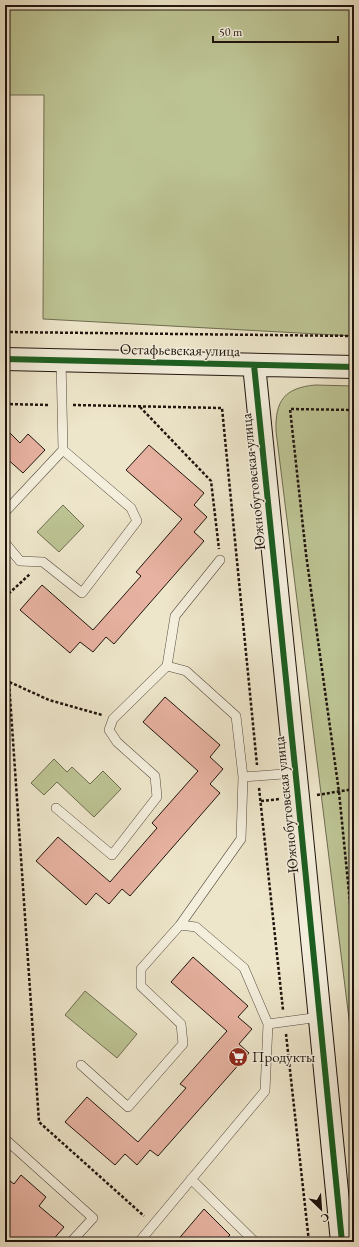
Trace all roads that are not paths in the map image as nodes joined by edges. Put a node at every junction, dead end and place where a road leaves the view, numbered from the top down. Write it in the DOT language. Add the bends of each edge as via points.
graph roads {
  1 [pos="5,359"];
  2 [pos="61,360"];
  3 [pos="254,365"];
  4 [pos="354,367"];
  5 [pos="63,450"];
  6 [pos="5,512"];
  7 [pos="5,543"];
  8 [pos="220,560"];
  9 [pos="167,666"];
  10 [pos="296,772"];
  11 [pos="243,776"];
  12 [pos="56,808"];
  13 [pos="180,925"];
  14 [pos="320,1017"];
  15 [pos="268,1024"];
  16 [pos="81,1065"];
  17 [pos="5,1139"];
  18 [pos="191,1179"];
  19 [pos="344,1239"];
  20 [pos="71,1242"];
  21 [pos="139,1242"];
  22 [pos="256,1242"];
  1 -- 2 [label="street, Остафьевская улица"];
  2 -- 3 [label="street, Остафьевская улица"];
  2 -- 5 [label="lane"];
  3 -- 4 [label="street, Остафьевская улица"];
  3 -- 10 [label="street, Южнобутовская улица"];
  5 -- 6 [label="lane"];
  5 -- 7 [label="lane" via="131,508 137,521 82,593 43,562 20,560"];
  8 -- 9 [label="lane" via="175,616"];
  9 -- 11 [label="lane" via="186,671 236,716"];
  9 -- 12 [label="lane" via="113,719 109,730 117,742 155,776 157,797 112,855"];
  10 -- 11 [label="lane"];
  10 -- 14 [label="street, Южнобутовская улица"];
  11 -- 13 [label="lane" via="241,839"];
  13 -- 15 [label="lane" via="196,927 244,968"];
  13 -- 16 [label="lane" via="141,969 141,986 181,1024 183,1044 128,1107"];
  14 -- 15 [label="lane"];
  14 -- 19 [label="street, Южнобутовская улица"];
  15 -- 18 [label="lane" via="265,1091"];
  17 -- 20 [label="lane" via="93,1218"];
  18 -- 21 [label="lane"];
  18 -- 22 [label="lane"];
}
